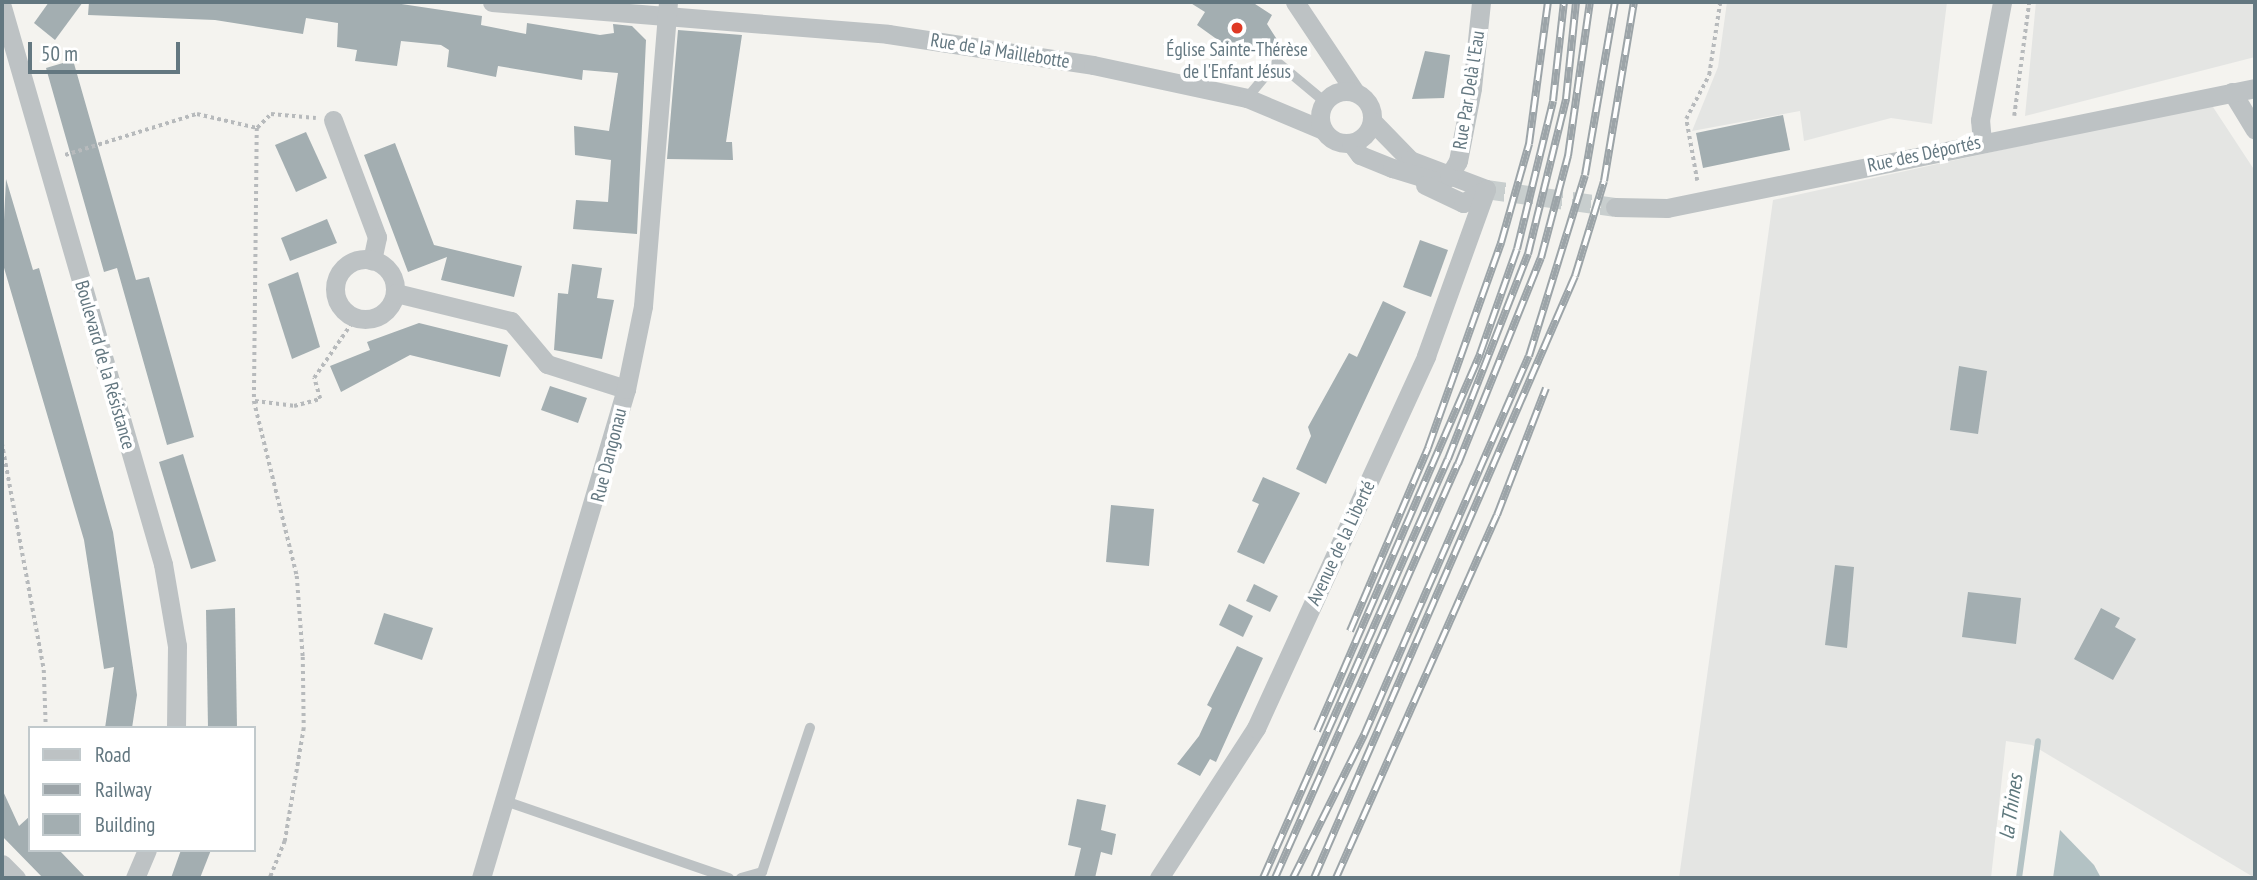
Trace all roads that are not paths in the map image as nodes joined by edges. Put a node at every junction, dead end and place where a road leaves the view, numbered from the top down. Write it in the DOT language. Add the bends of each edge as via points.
graph roads {
  1 [pos="492,2"];
  2 [pos="1295,2"];
  3 [pos="1481,2"];
  4 [pos="2002,2"];
  5 [pos="2,6"];
  6 [pos="668,10"];
  7 [pos="2255,88"];
  8 [pos="1355,92"];
  9 [pos="2232,92"];
  10 [pos="1247,98"];
  11 [pos="1325,102"];
  12 [pos="333,120"];
  13 [pos="1373,121"];
  14 [pos="1323,130"];
  15 [pos="2255,130"];
  16 [pos="1982,142"];
  17 [pos="1351,143"];
  18 [pos="1392,168"];
  19 [pos="1448,176"];
  20 [pos="1486,189"];
  21 [pos="1615,207"];
  22 [pos="372,260"];
  23 [pos="396,293"];
  24 [pos="626,389"];
  25 [pos="176,726"];
  26 [pos="810,728"];
  27 [pos="505,801"];
  28 [pos="146,852"];
  29 [pos="2,864"];
  30 [pos="16,878"];
  31 [pos="135,878"];
  32 [pos="481,878"];
  33 [pos="729,878"];
  34 [pos="741,878"];
  35 [pos="1159,878"];
  1 -- 6 [label="street, Rue de la Maillebotte"];
  2 -- 8 [label="street"];
  3 -- 19 [label="street, Rue Par Delà l'Eau" via="1472,88 1458,161"];
  4 -- 16 [label="street" via="1980,120"];
  5 -- 25 [label="street, Boulevard de la Résistance" via="163,564 177,646"];
  6 -- 10 [label="street, Rue de la Maillebotte" via="888,34 1173,78"];
  6 -- 24 [label="street, Rue Dangonau" via="643,306"];
  7 -- 9 [label="street, Rue des Déportés"];
  8 -- 11 [label="street" via="1337,93"];
  8 -- 13 [label="street" via="1369,104"];
  9 -- 15 [label="street"];
  9 -- 16 [label="street, Rue des Déportés"];
  10 -- 11 [label="lane" via="1277,62"];
  10 -- 14 [label="street, Rue de la Maillebotte"];
  11 -- 14 [label="street"];
  12 -- 22 [label="street" via="377,237"];
  13 -- 17 [label="street" via="1363,138"];
  13 -- 19 [label="street" via="1410,160"];
  14 -- 17 [label="street" via="1337,142"];
  16 -- 21 [label="street, Rue des Déportés" via="1667,208"];
  17 -- 18 [label="street" via="1360,155"];
  18 -- 19 [label="street" via="1441,183"];
  18 -- 20 [label="street" via="1464,203"];
  19 -- 20 [label="street"];
  20 -- 35 [label="street, Avenue de la Liberté" via="1426,356 1256,728"];
  22 -- 23 [label="street" via="389,273"];
  22 -- 23 [label="street" via="353,260 334,282 339,303 356,317 388,310"];
  23 -- 24 [label="street" via="511,321 547,364"];
  24 -- 27 [label="street, Rue Dangonau"];
  26 -- 34 [label="lane" via="762,872"];
  27 -- 32 [label="street, Rue Dangonau"];
  27 -- 33 [label="lane"];
  28 -- 31 [label="street"];
  29 -- 30 [label="street"];
}
